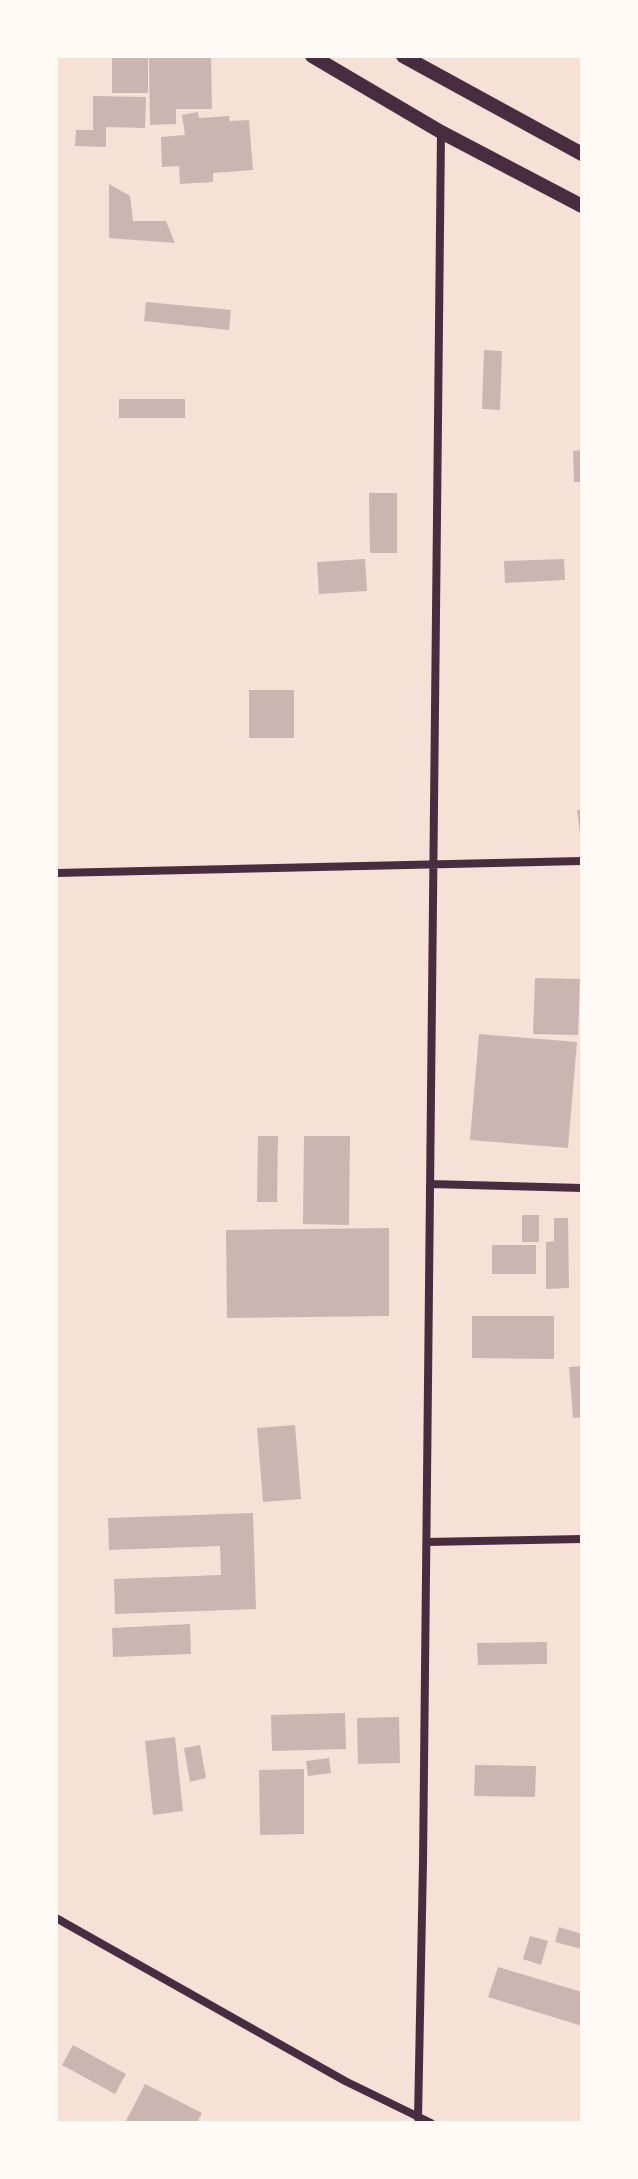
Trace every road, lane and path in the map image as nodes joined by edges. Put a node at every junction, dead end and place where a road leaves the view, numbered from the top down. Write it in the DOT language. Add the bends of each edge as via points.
graph roads {
  1 [pos="312,56"];
  2 [pos="403,56"];
  3 [pos="441,132"];
  4 [pos="582,154"];
  5 [pos="582,206"];
  6 [pos="582,861"];
  7 [pos="433,865"];
  8 [pos="56,873"];
  9 [pos="430,1184"];
  10 [pos="582,1188"];
  11 [pos="582,1539"];
  12 [pos="427,1542"];
  13 [pos="56,1918"];
  14 [pos="418,2118"];
  15 [pos="431,2123"];
  1 -- 3 [label="street"];
  2 -- 4 [label="street"];
  3 -- 5 [label="street"];
  3 -- 7 [label="street"];
  6 -- 7 [label="street"];
  7 -- 8 [label="street"];
  7 -- 9 [label="street"];
  9 -- 10 [label="street"];
  9 -- 12 [label="street"];
  11 -- 12 [label="street"];
  12 -- 14 [label="street"];
  13 -- 14 [label="street"];
  14 -- 15 [label="street"];
}
